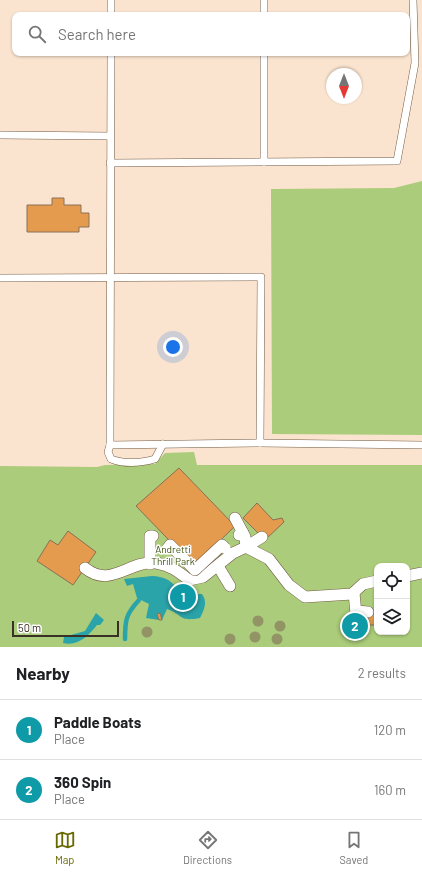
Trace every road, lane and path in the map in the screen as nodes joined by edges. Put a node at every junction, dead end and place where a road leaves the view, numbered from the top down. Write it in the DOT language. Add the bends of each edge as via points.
graph roads {
  1 [pos="111,0"];
  2 [pos="264,0"];
  3 [pos="413,0"];
  4 [pos="111,12"];
  5 [pos="264,12"];
  6 [pos="111,56"];
  7 [pos="264,56"];
  8 [pos="0,135"];
  9 [pos="110,136"];
  10 [pos="264,162"];
  11 [pos="110,163"];
  12 [pos="110,277"];
  13 [pos="0,278"];
  14 [pos="260,443"];
  15 [pos="163,444"];
  16 [pos="110,445"];
  17 [pos="422,445"];
  18 [pos="235,518"];
  19 [pos="153,536"];
  20 [pos="262,537"];
  21 [pos="246,547"];
  22 [pos="168,549"];
  23 [pos="220,563"];
  24 [pos="150,564"];
  25 [pos="85,568"];
  26 [pos="422,573"];
  27 [pos="410,575"];
  28 [pos="374,582"];
  29 [pos="230,586"];
  30 [pos="354,592"];
  31 [pos="368,612"];
  1 -- 4 [label="lane"];
  2 -- 5 [label="lane"];
  3 -- 10 [label="lane" via="415,63 397,161"];
  6 -- 9 [label="lane"];
  7 -- 10 [label="lane"];
  8 -- 9 [label="lane"];
  9 -- 11 [label="lane"];
  10 -- 11 [label="lane"];
  11 -- 12 [label="lane"];
  12 -- 13 [label="lane"];
  12 -- 14 [label="lane" via="261,277"];
  12 -- 16 [label="lane"];
  14 -- 15 [label="lane"];
  14 -- 17 [label="lane"];
  15 -- 16 [label="lane"];
  15 -- 16 [label="lane" via="155,459 146,462 120,462 111,459 108,452"];
  18 -- 21 [label="street" via="241,534 245,537"];
  19 -- 24 [label="street" via="150,536"];
  20 -- 21 [label="street"];
  21 -- 23 [label="street"];
  21 -- 30 [label="street" via="269,559 289,585 305,596"];
  22 -- 23 [label="street, bridge" via="170,546 196,570 222,545 219,548"];
  23 -- 24 [label="street" via="204,577 189,580 170,567"];
  23 -- 29 [label="street"];
  24 -- 25 [label="street" via="134,566 121,576 94,575"];
  26 -- 27 [label="street"];
  28 -- 30 [label="street" via="362,584"];
  30 -- 31 [label="street" via="356,612"];
}
